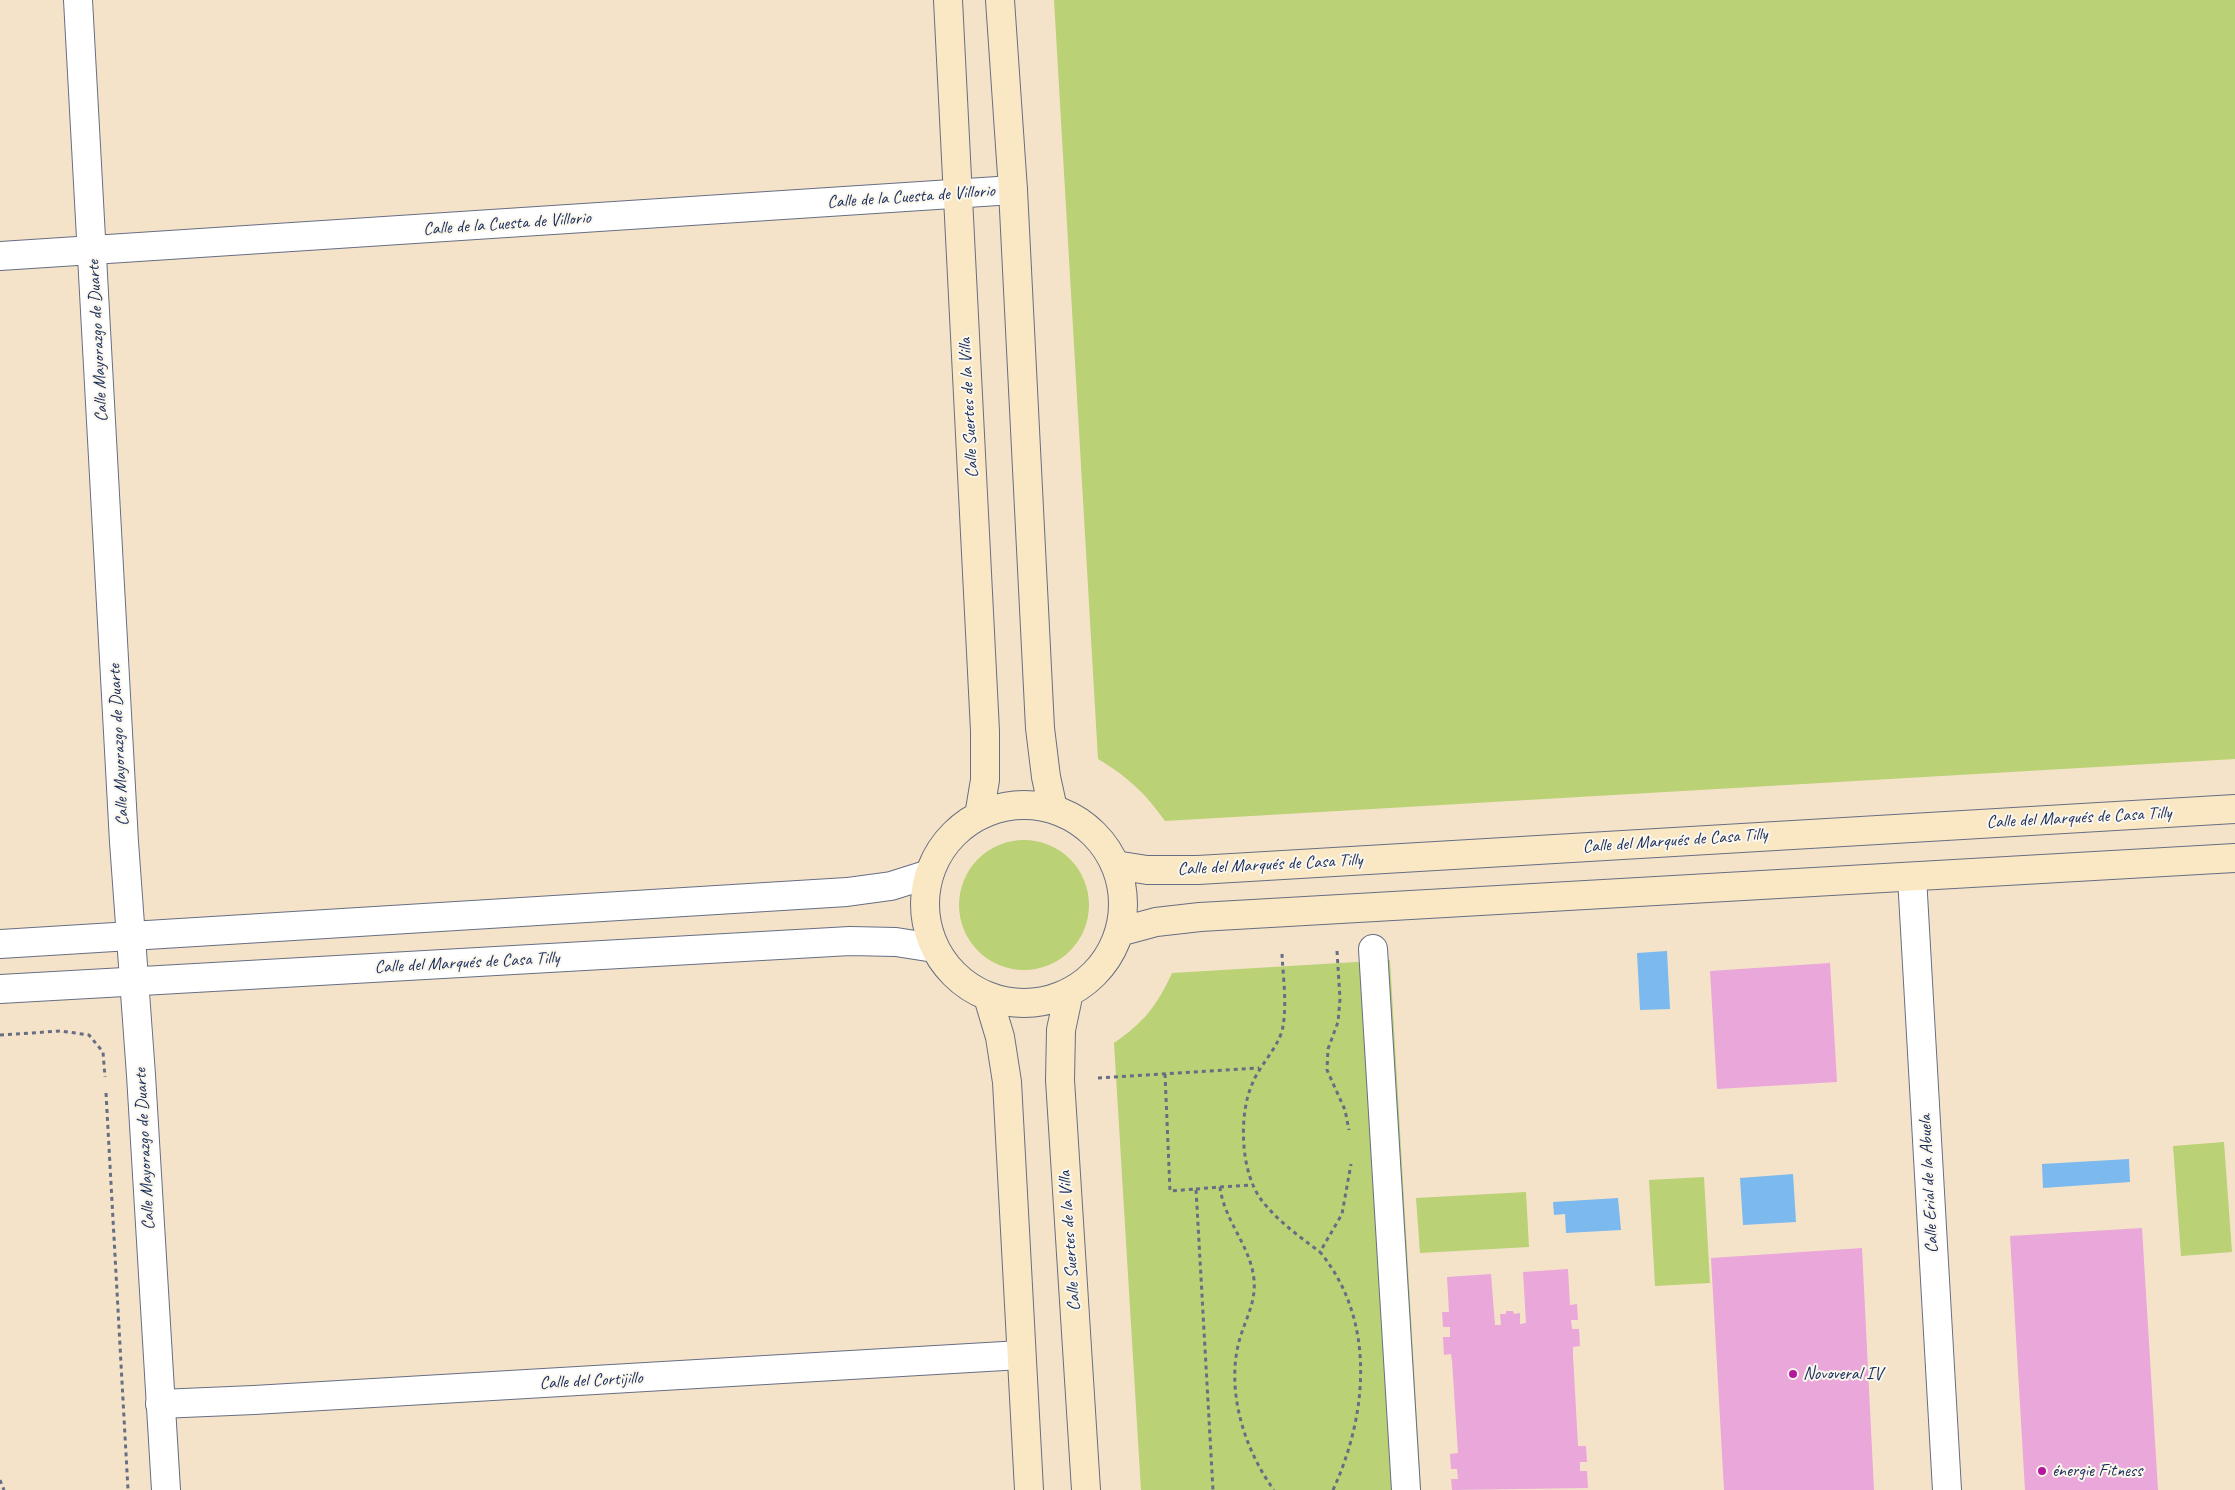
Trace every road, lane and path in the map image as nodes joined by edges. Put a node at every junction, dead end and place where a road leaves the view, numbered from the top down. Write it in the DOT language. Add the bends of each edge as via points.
graph roads {
  1 [pos="78,0"];
  2 [pos="948,0"];
  3 [pos="1000,0"];
  4 [pos="1013,190"];
  5 [pos="958,194"];
  6 [pos="93,250"];
  7 [pos="0,256"];
  8 [pos="1053,809"];
  9 [pos="2235,809"];
  10 [pos="979,816"];
  11 [pos="2235,858"];
  12 [pos="1115,865"];
  13 [pos="929,874"];
  14 [pos="1912,877"];
  15 [pos="1119,932"];
  16 [pos="131,935"];
  17 [pos="0,944"];
  18 [pos="934,948"];
  19 [pos="1373,949"];
  20 [pos="1337,951"];
  21 [pos="1282,954"];
  22 [pos="134,981"];
  23 [pos="0,989"];
  24 [pos="1069,992"];
  25 [pos="988,997"];
  26 [pos="0,1035"];
  27 [pos="1259,1068"];
  28 [pos="1165,1074"];
  29 [pos="1098,1078"];
  30 [pos="106,1082"];
  31 [pos="106,1091"];
  32 [pos="1350,1136"];
  33 [pos="1351,1160"];
  34 [pos="1254,1185"];
  35 [pos="1220,1187"];
  36 [pos="1196,1189"];
  37 [pos="1320,1252"];
  38 [pos="1021,1355"];
  39 [pos="160,1404"];
  40 [pos="0,1480"];
  41 [pos="4,1490"];
  42 [pos="128,1490"];
  43 [pos="166,1490"];
  44 [pos="1029,1490"];
  45 [pos="1086,1490"];
  46 [pos="1213,1490"];
  47 [pos="1274,1490"];
  48 [pos="1333,1490"];
  49 [pos="1406,1490"];
  50 [pos="1947,1490"];
  1 -- 6 [label="street, Calle Mayorazgo de Duarte"];
  2 -- 5 [label="main road, Calle Suertes de la Villa"];
  3 -- 4 [label="main road"];
  4 -- 5 [label="street, Calle de la Cuesta de Villorio"];
  4 -- 8 [label="main road" via="1040,728"];
  5 -- 6 [label="street, Calle de la Cuesta de Villorio"];
  5 -- 10 [label="main road, Calle Suertes de la Villa" via="985,731 985,780"];
  6 -- 7 [label="street, Calle de la Cuesta de Villorio"];
  6 -- 16 [label="street, Calle Mayorazgo de Duarte"];
  8 -- 10 [label="main road" via="1028,805 1002,808"];
  8 -- 12 [label="main road" via="1090,831"];
  9 -- 12 [label="main road, Calle del Marqués de Casa Tilly" via="1198,870 1147,870"];
  10 -- 13 [label="main road" via="948,840"];
  11 -- 14 [label="main road"];
  12 -- 15 [label="main road" via="1122,887 1123,910"];
  13 -- 16 [label="street" via="891,886 847,892"];
  13 -- 18 [label="main road" via="924,898 926,924"];
  14 -- 15 [label="main road" via="1200,917 1156,922"];
  14 -- 50 [label="street, Calle Erial de la Abuela"];
  15 -- 24 [label="main road" via="1112,951 1100,967"];
  16 -- 17 [label="street"];
  16 -- 22 [label="street, Calle Mayorazgo de Duarte"];
  18 -- 22 [label="street, Calle del Marqués de Casa Tilly" via="896,942 850,941"];
  18 -- 25 [label="main road" via="966,985"];
  19 -- 49 [label="street"];
  20 -- 32 [label="path" via="1338,1022 1328,1049 1326,1070 1344,1110"];
  21 -- 27 [label="path" via="1283,1028"];
  22 -- 23 [label="street, Calle del Marqués de Casa Tilly"];
  22 -- 39 [label="street, Calle Mayorazgo de Duarte"];
  24 -- 25 [label="main road" via="1043,1001 1016,1003"];
  24 -- 45 [label="main road, Calle Suertes de la Villa" via="1061,1030 1060,1080"];
  25 -- 38 [label="main road" via="1000,1037 1007,1082"];
  26 -- 30 [label="path" via="61,1031 89,1035 103,1052"];
  27 -- 28 [label="path"];
  27 -- 34 [label="path" via="1248,1092 1243,1122 1244,1145"];
  28 -- 29 [label="path"];
  28 -- 36 [label="path" via="1170,1191"];
  31 -- 42 [label="path"];
  33 -- 37 [label="path" via="1342,1214"];
  34 -- 35 [label="path"];
  34 -- 37 [label="path" via="1262,1201 1277,1217"];
  35 -- 36 [label="path"];
  35 -- 47 [label="path" via="1222,1202 1250,1258 1254,1279 1254,1300 1236,1356 1239,1416 1252,1452"];
  36 -- 46 [label="path"];
  37 -- 48 [label="path" via="1348,1298 1358,1328 1361,1368 1355,1431"];
  38 -- 39 [label="street, Calle del Cortijillo"];
  38 -- 44 [label="main road"];
  39 -- 43 [label="street, Calle Mayorazgo de Duarte"];
  40 -- 41 [label="path"];
}
